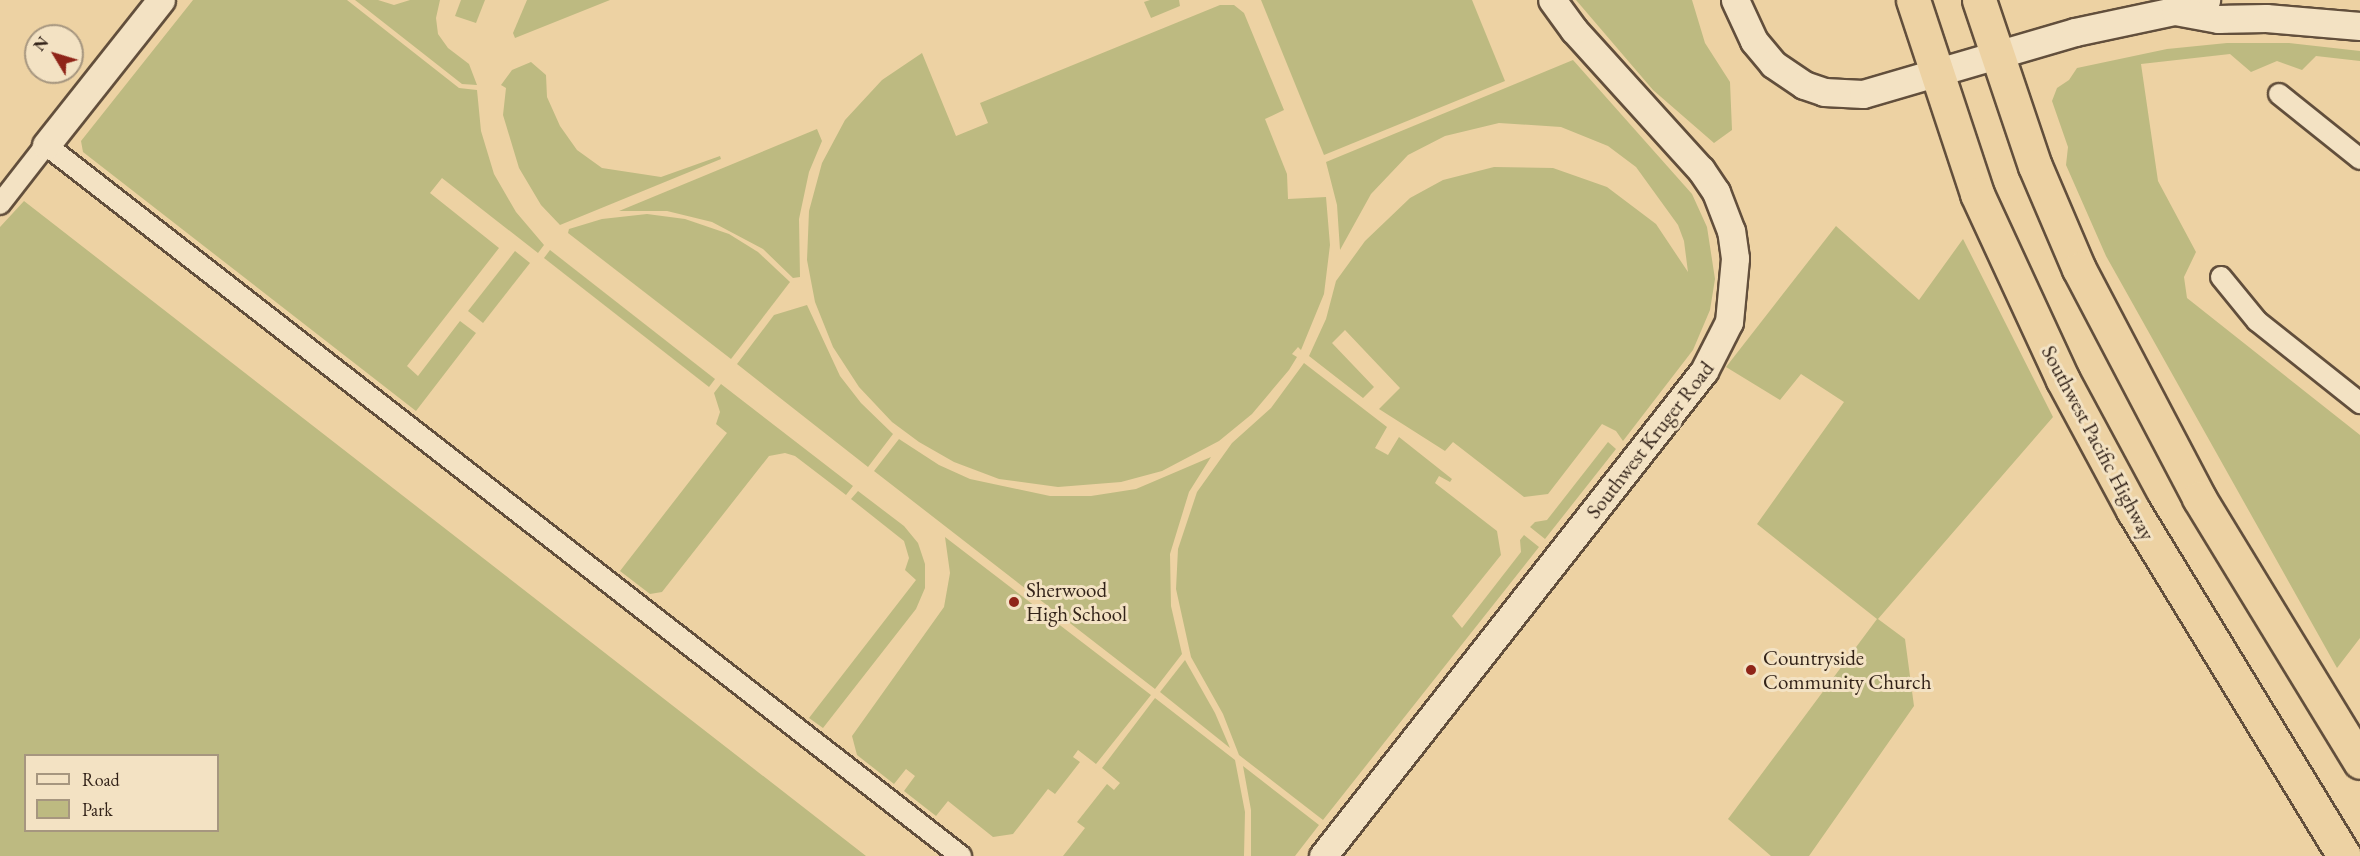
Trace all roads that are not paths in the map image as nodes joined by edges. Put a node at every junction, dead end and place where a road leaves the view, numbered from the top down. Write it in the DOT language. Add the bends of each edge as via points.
graph roads {
  1 [pos="161,0"];
  2 [pos="1552,0"];
  3 [pos="1735,0"];
  4 [pos="1913,0"];
  5 [pos="1979,0"];
  6 [pos="2206,0"];
  7 [pos="2174,11"];
  8 [pos="2360,26"];
  9 [pos="1997,55"];
  10 [pos="1936,74"];
  11 [pos="2279,94"];
  12 [pos="46,145"];
  13 [pos="2360,159"];
  14 [pos="0,204"];
  15 [pos="2221,277"];
  16 [pos="2360,404"];
  17 [pos="2360,762"];
  18 [pos="961,856"];
  19 [pos="1323,856"];
  20 [pos="2344,856"];
  1 -- 12 [label="street"];
  2 -- 19 [label="street, Southwest Kruger Road" via="1716,192 1731,231 1735,258 1729,322 1704,371"];
  3 -- 10 [label="street" via="1754,41 1773,64 1824,93 1863,94"];
  4 -- 10 [label="highway, Southwest Pacific Highway"];
  5 -- 9 [label="highway"];
  6 -- 7 [label="street"];
  7 -- 8 [label="street" via="2218,19 2266,18"];
  7 -- 9 [label="street" via="2085,30"];
  9 -- 10 [label="street"];
  9 -- 17 [label="highway" via="2039,175 2120,351 2199,498"];
  10 -- 20 [label="highway, Southwest Pacific Highway" via="1986,216 2090,433"];
  11 -- 13 [label="street"];
  12 -- 14 [label="street"];
  12 -- 18 [label="street"];
  15 -- 16 [label="street" via="2257,321"];
}
